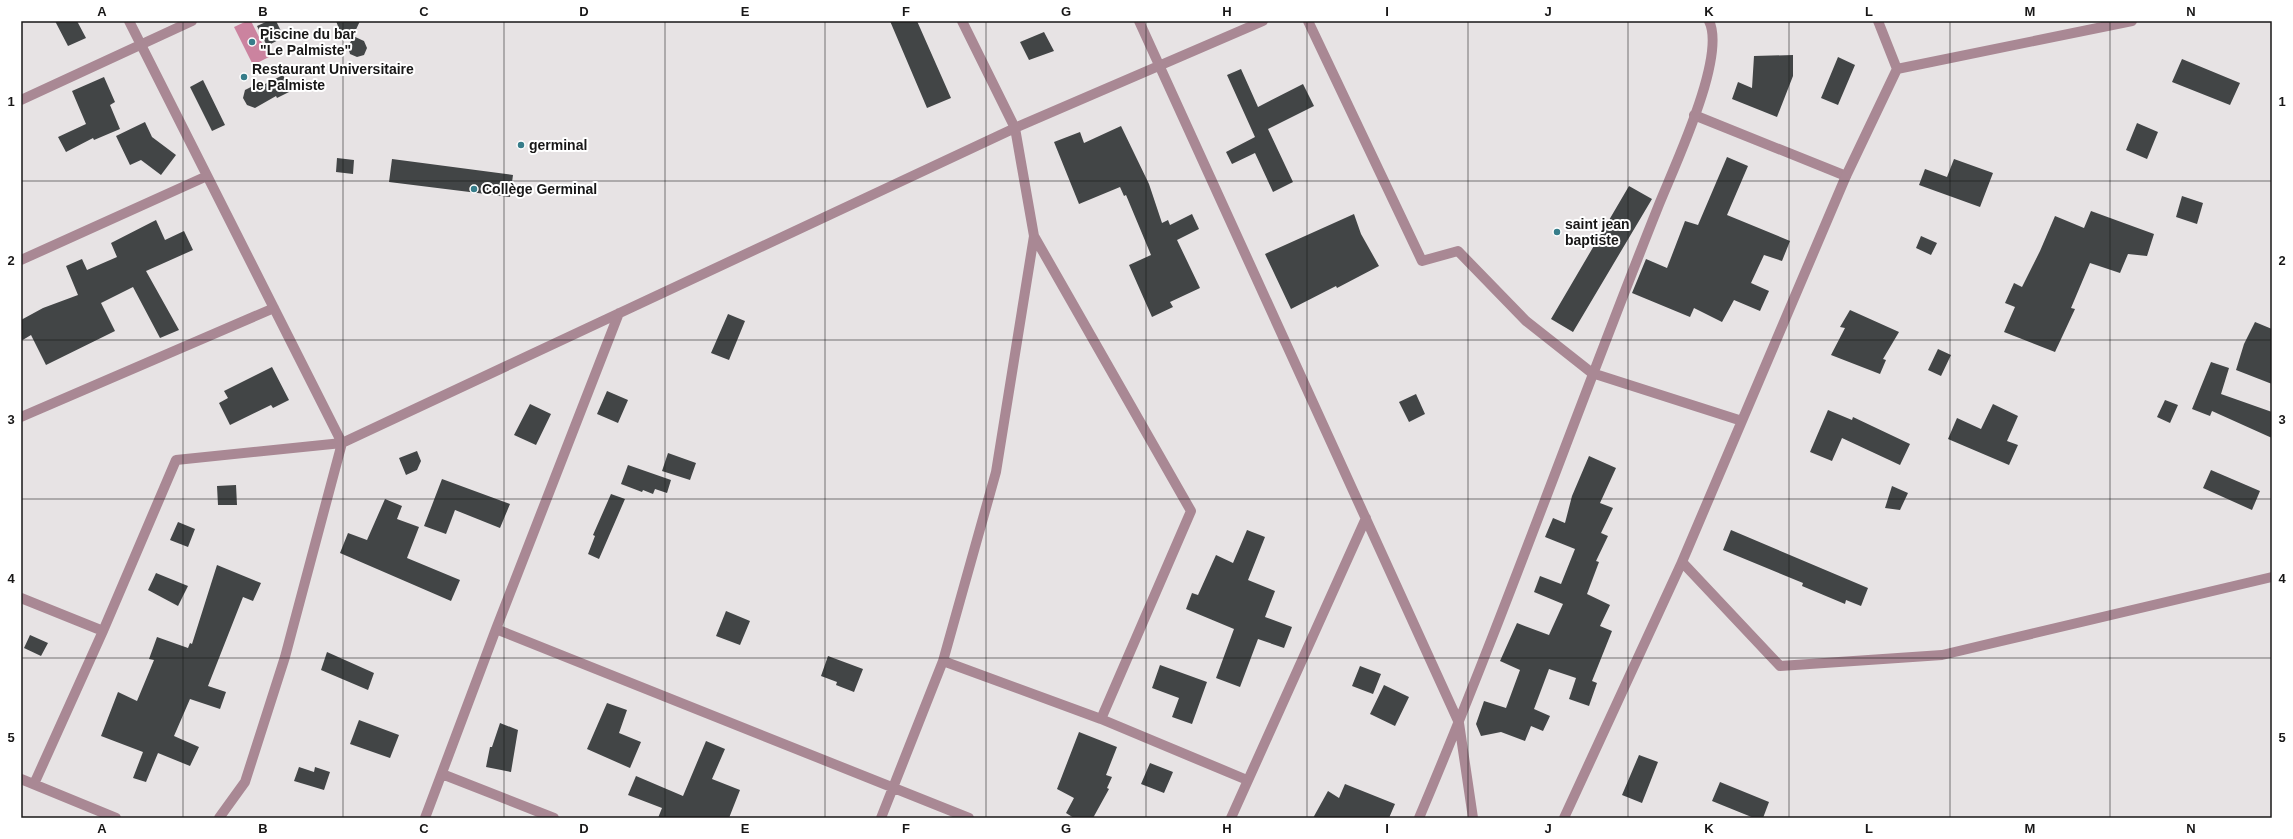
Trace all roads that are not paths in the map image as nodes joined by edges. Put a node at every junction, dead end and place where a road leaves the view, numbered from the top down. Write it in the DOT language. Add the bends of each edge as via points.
graph roads {
  1 [pos="129,21"];
  2 [pos="192,21"];
  3 [pos="962,21"];
  4 [pos="1139,21"];
  5 [pos="1263,21"];
  6 [pos="1308,21"];
  7 [pos="1709,21"];
  8 [pos="1878,21"];
  9 [pos="2132,21"];
  10 [pos="141,45"];
  11 [pos="1159,66"];
  12 [pos="1897,69"];
  13 [pos="21,100"];
  14 [pos="1694,115"];
  15 [pos="1015,128"];
  16 [pos="207,176"];
  17 [pos="1846,176"];
  18 [pos="1034,236"];
  19 [pos="21,260"];
  20 [pos="274,308"];
  21 [pos="620,313"];
  22 [pos="1592,373"];
  23 [pos="21,417"];
  24 [pos="1742,421"];
  25 [pos="342,443"];
  26 [pos="1366,518"];
  27 [pos="1682,562"];
  28 [pos="2272,577"];
  29 [pos="21,598"];
  30 [pos="496,629"];
  31 [pos="103,631"];
  32 [pos="943,661"];
  33 [pos="1101,719"];
  34 [pos="1459,723"];
  35 [pos="442,774"];
  36 [pos="21,779"];
  37 [pos="1246,780"];
  38 [pos="34,784"];
  39 [pos="893,788"];
  40 [pos="116,818"];
  41 [pos="219,818"];
  42 [pos="425,818"];
  43 [pos="554,818"];
  44 [pos="881,818"];
  45 [pos="968,818"];
  46 [pos="1231,818"];
  47 [pos="1418,818"];
  48 [pos="1472,818"];
  49 [pos="1564,818"];
  1 -- 10 [label="street"];
  2 -- 10 [label="street"];
  3 -- 15 [label="street"];
  4 -- 11 [label="street"];
  5 -- 11 [label="street"];
  6 -- 22 [label="street" via="1422,261 1458,251 1526,321"];
  7 -- 14 [label="street" via="1714,31 1710,68"];
  8 -- 12 [label="street"];
  9 -- 12 [label="street"];
  10 -- 13 [label="street"];
  10 -- 16 [label="street"];
  11 -- 15 [label="street"];
  11 -- 26 [label="street"];
  12 -- 17 [label="street"];
  14 -- 17 [label="street"];
  14 -- 22 [label="street"];
  15 -- 18 [label="street"];
  15 -- 21 [label="street"];
  16 -- 19 [label="street"];
  16 -- 20 [label="street"];
  17 -- 24 [label="street"];
  18 -- 32 [label="street" via="996,472"];
  18 -- 33 [label="street" via="1191,511"];
  20 -- 23 [label="street"];
  20 -- 25 [label="street"];
  21 -- 25 [label="street"];
  21 -- 30 [label="street"];
  22 -- 24 [label="street"];
  22 -- 34 [label="street"];
  24 -- 27 [label="street"];
  25 -- 31 [label="street" via="176,460"];
  25 -- 41 [label="street" via="285,657 245,782"];
  26 -- 34 [label="street"];
  26 -- 37 [label="street"];
  27 -- 28 [label="street" via="1780,666 1942,655"];
  27 -- 49 [label="street"];
  29 -- 31 [label="street"];
  30 -- 35 [label="street"];
  30 -- 39 [label="street"];
  31 -- 38 [label="street"];
  32 -- 33 [label="street"];
  32 -- 39 [label="street"];
  33 -- 37 [label="street"];
  34 -- 47 [label="street"];
  34 -- 48 [label="street"];
  35 -- 42 [label="street"];
  35 -- 43 [label="street"];
  36 -- 38 [label="street"];
  37 -- 46 [label="street"];
  38 -- 40 [label="street"];
  39 -- 44 [label="street"];
  39 -- 45 [label="street"];
}
